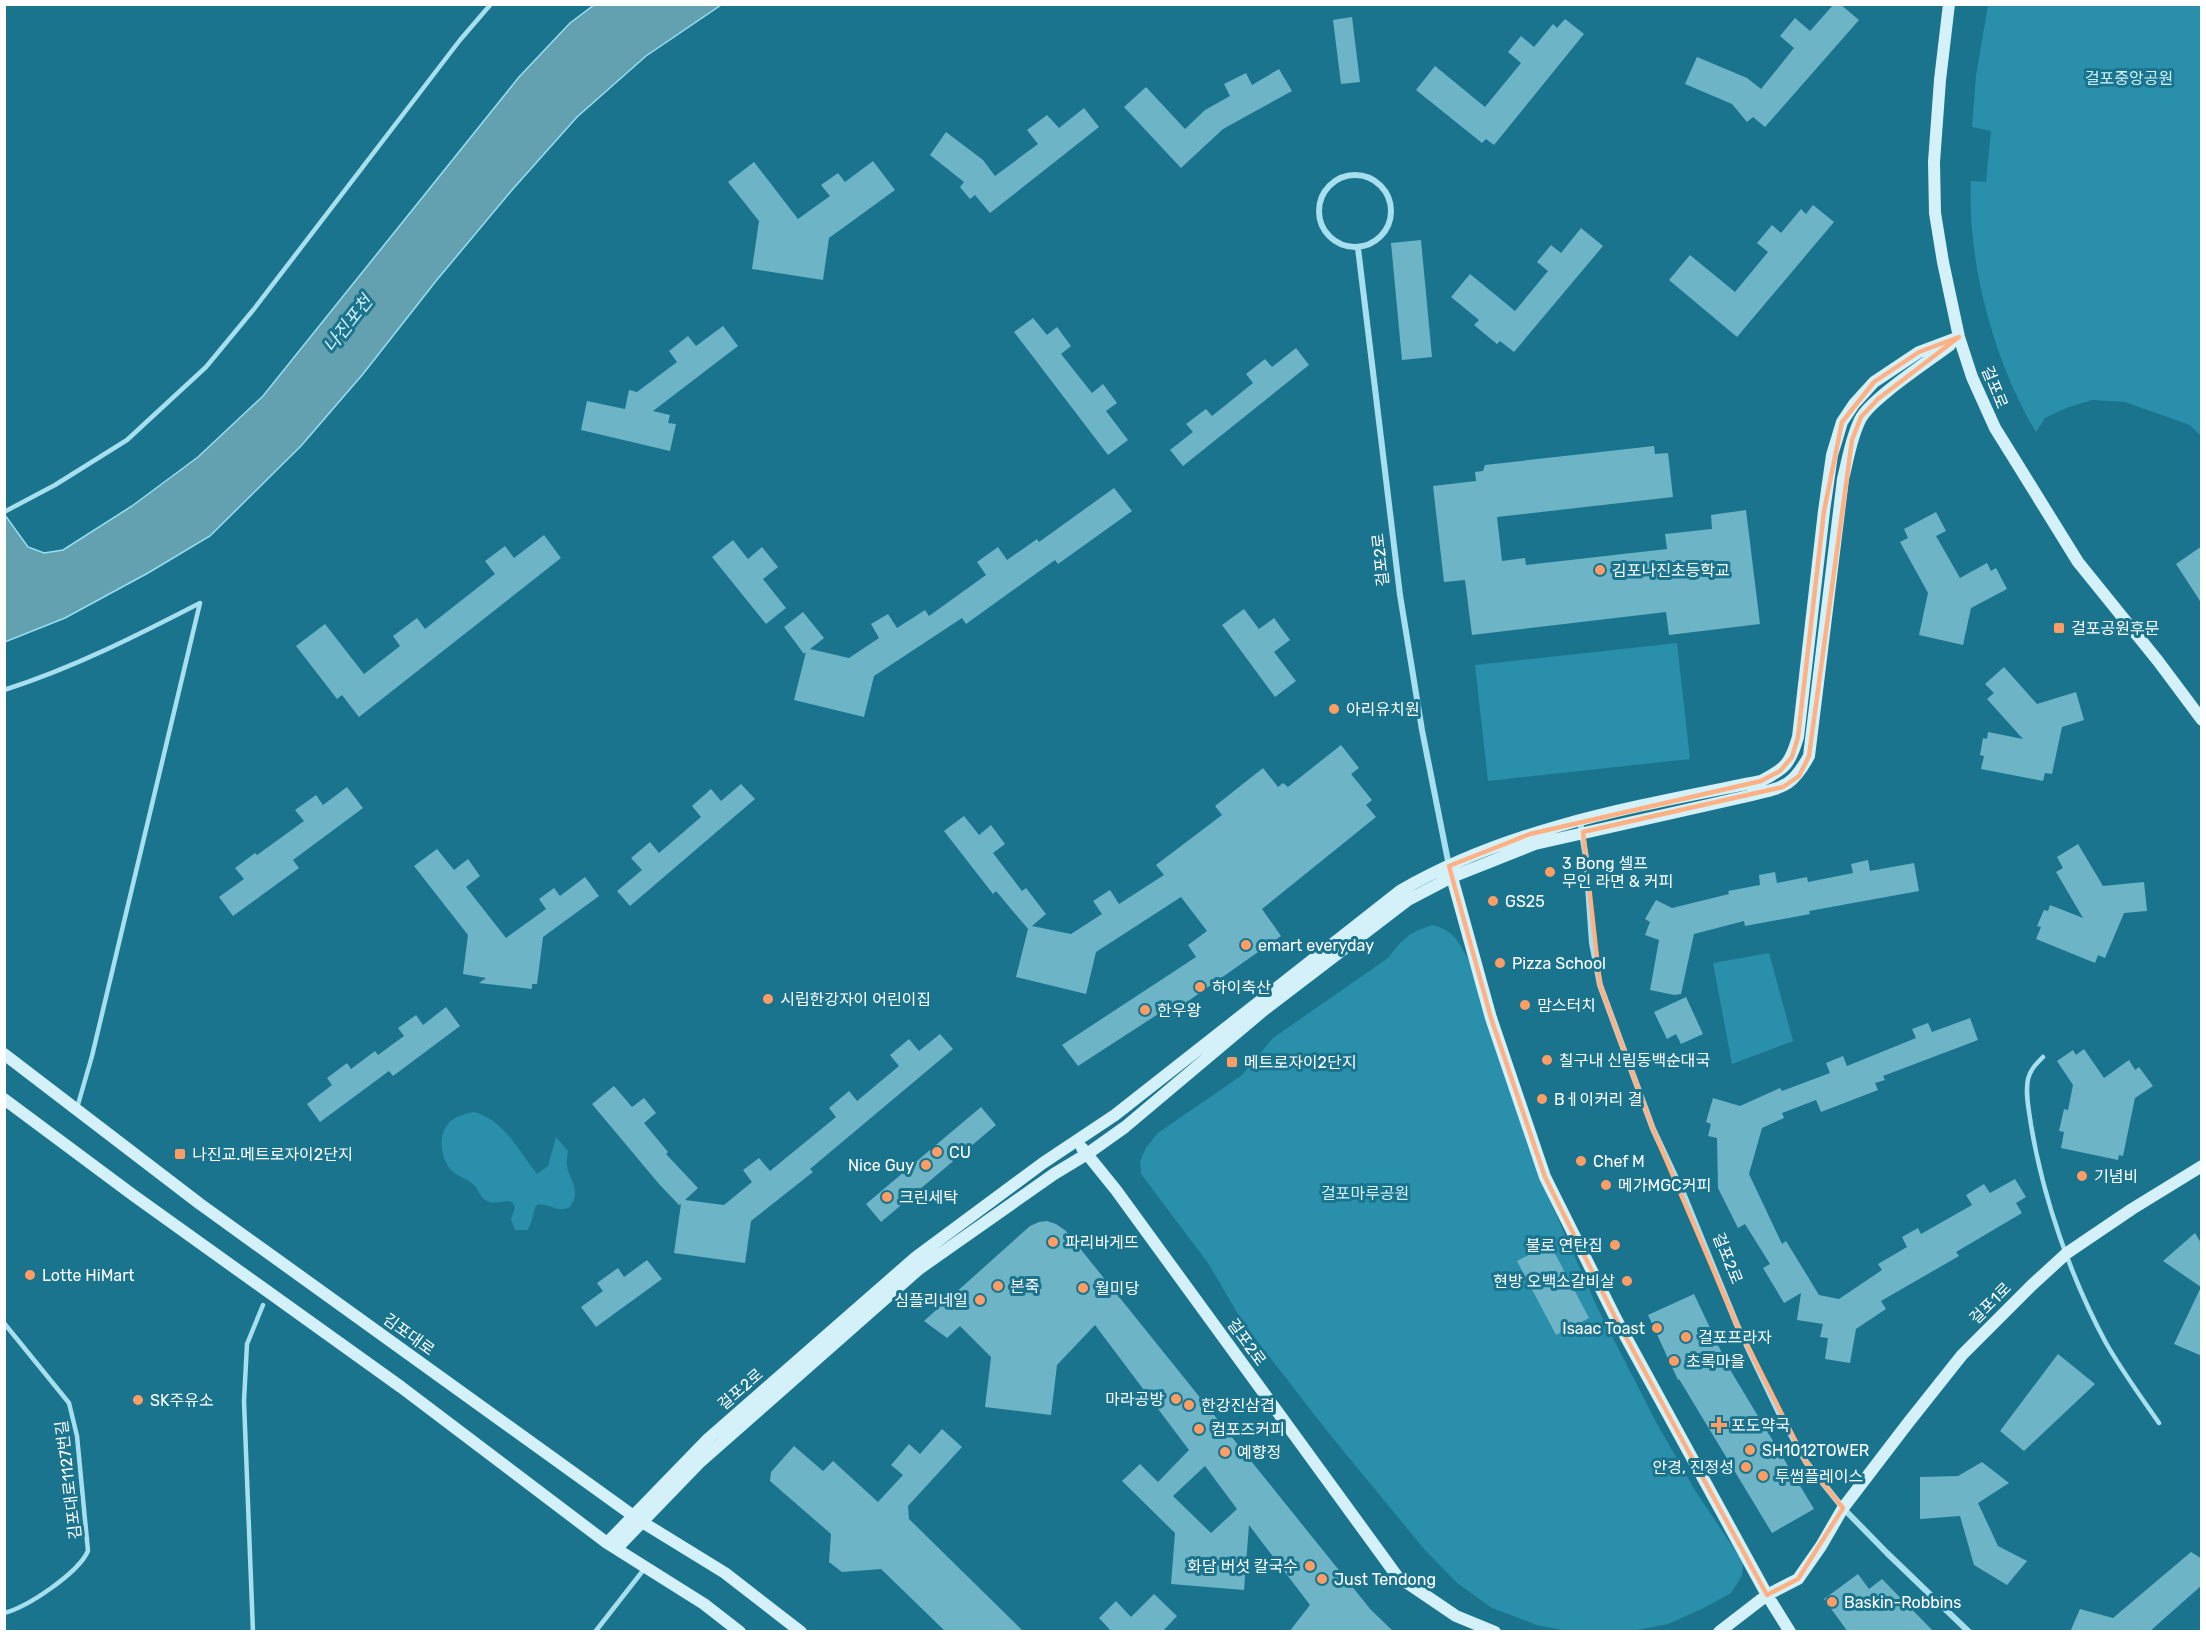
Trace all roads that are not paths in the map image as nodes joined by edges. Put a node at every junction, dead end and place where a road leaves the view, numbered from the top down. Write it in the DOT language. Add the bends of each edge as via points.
graph roads {
  1 [pos="491,4"];
  2 [pos="1949,4"];
  3 [pos="1358,248"];
  4 [pos="1959,337"];
  5 [pos="4,512"];
  6 [pos="4,690"];
  7 [pos="2202,720"];
  8 [pos="1582,826"];
  9 [pos="1450,871"];
  10 [pos="4,1054"];
  11 [pos="2043,1057"];
  12 [pos="4,1099"];
  13 [pos="76,1110"];
  14 [pos="1076,1141"];
  15 [pos="1087,1154"];
  16 [pos="2202,1166"];
  17 [pos="2067,1253"];
  18 [pos="263,1305"];
  19 [pos="4,1323"];
  20 [pos="2159,1423"];
  21 [pos="1844,1508"];
  22 [pos="638,1519"];
  23 [pos="612,1545"];
  24 [pos="646,1566"];
  25 [pos="1767,1595"];
  26 [pos="4,1613"];
  27 [pos="253,1632"];
  28 [pos="595,1632"];
  29 [pos="740,1632"];
  30 [pos="801,1632"];
  31 [pos="1495,1632"];
  32 [pos="1719,1632"];
  33 [pos="1790,1632"];
  34 [pos="1970,1632"];
  1 -- 5 [label="lane" via="206,367 127,440"];
  2 -- 4 [label="street, 걸포로" via="1934,162 1935,213"];
  3 -- 3 [label="street" via="1369,245 1386,231 1392,211 1385,190 1376,181 1352,175 1329,186 1318,208 1325,232 1334,241"];
  3 -- 9 [label="street, 걸포2로" via="1400,595"];
  4 -- 7 [label="street, 걸포로" via="1995,428 2025,480 2078,562"];
  4 -- 8 [label="street" via="1878,399 1861,417 1852,440 1842,490 1809,756 1799,776 1783,787"];
  6 -- 13 [label="lane" via="113,648 200,603"];
  8 -- 9 [label="street, 걸포2로"];
  8 -- 21 [label="street, 걸포2로" via="1592,943 1600,985 1653,1129 1778,1412 1806,1462"];
  9 -- 14 [label="street, 걸포2로" via="1432,872 1400,891 1115,1115"];
  9 -- 15 [label="street, 걸포2로" via="1264,1010"];
  9 -- 25 [label="street, 걸포2로" via="1491,1018 1545,1177 1616,1319"];
  10 -- 13 [label="street, 김포대로"];
  11 -- 17 [label="lane" via="2027,1081 2028,1101 2041,1174"];
  12 -- 23 [label="street" via="402,1387"];
  13 -- 22 [label="street, 김포대로" via="200,1204"];
  14 -- 15 [label="street, 걸포2로"];
  14 -- 22 [label="street, 걸포2로" via="916,1257 708,1439"];
  15 -- 22 [label="street, 걸포2로" via="919,1269"];
  15 -- 31 [label="street, 걸포2로" via="1397,1576 1456,1616"];
  16 -- 17 [label="street, 걸포1로"];
  17 -- 20 [label="lane" via="2106,1343"];
  17 -- 21 [label="street, 걸포1로" via="1962,1355"];
  18 -- 27 [label="lane" via="247,1344 245,1382"];
  19 -- 26 [label="lane, 김포대로1127번길" via="69,1403 77,1436 88,1551 83,1562 33,1600"];
  21 -- 25 [label="street, 걸포1로" via="1798,1579"];
  21 -- 34 [label="street, 걸포2로"];
  22 -- 23 [label="street, 걸포2로"];
  22 -- 30 [label="street, 김포대로" via="725,1574"];
  23 -- 24 [label="street"];
  24 -- 28 [label="lane"];
  24 -- 29 [label="street"];
  25 -- 32 [label="street"];
  25 -- 33 [label="street, 걸포2로"];
}
